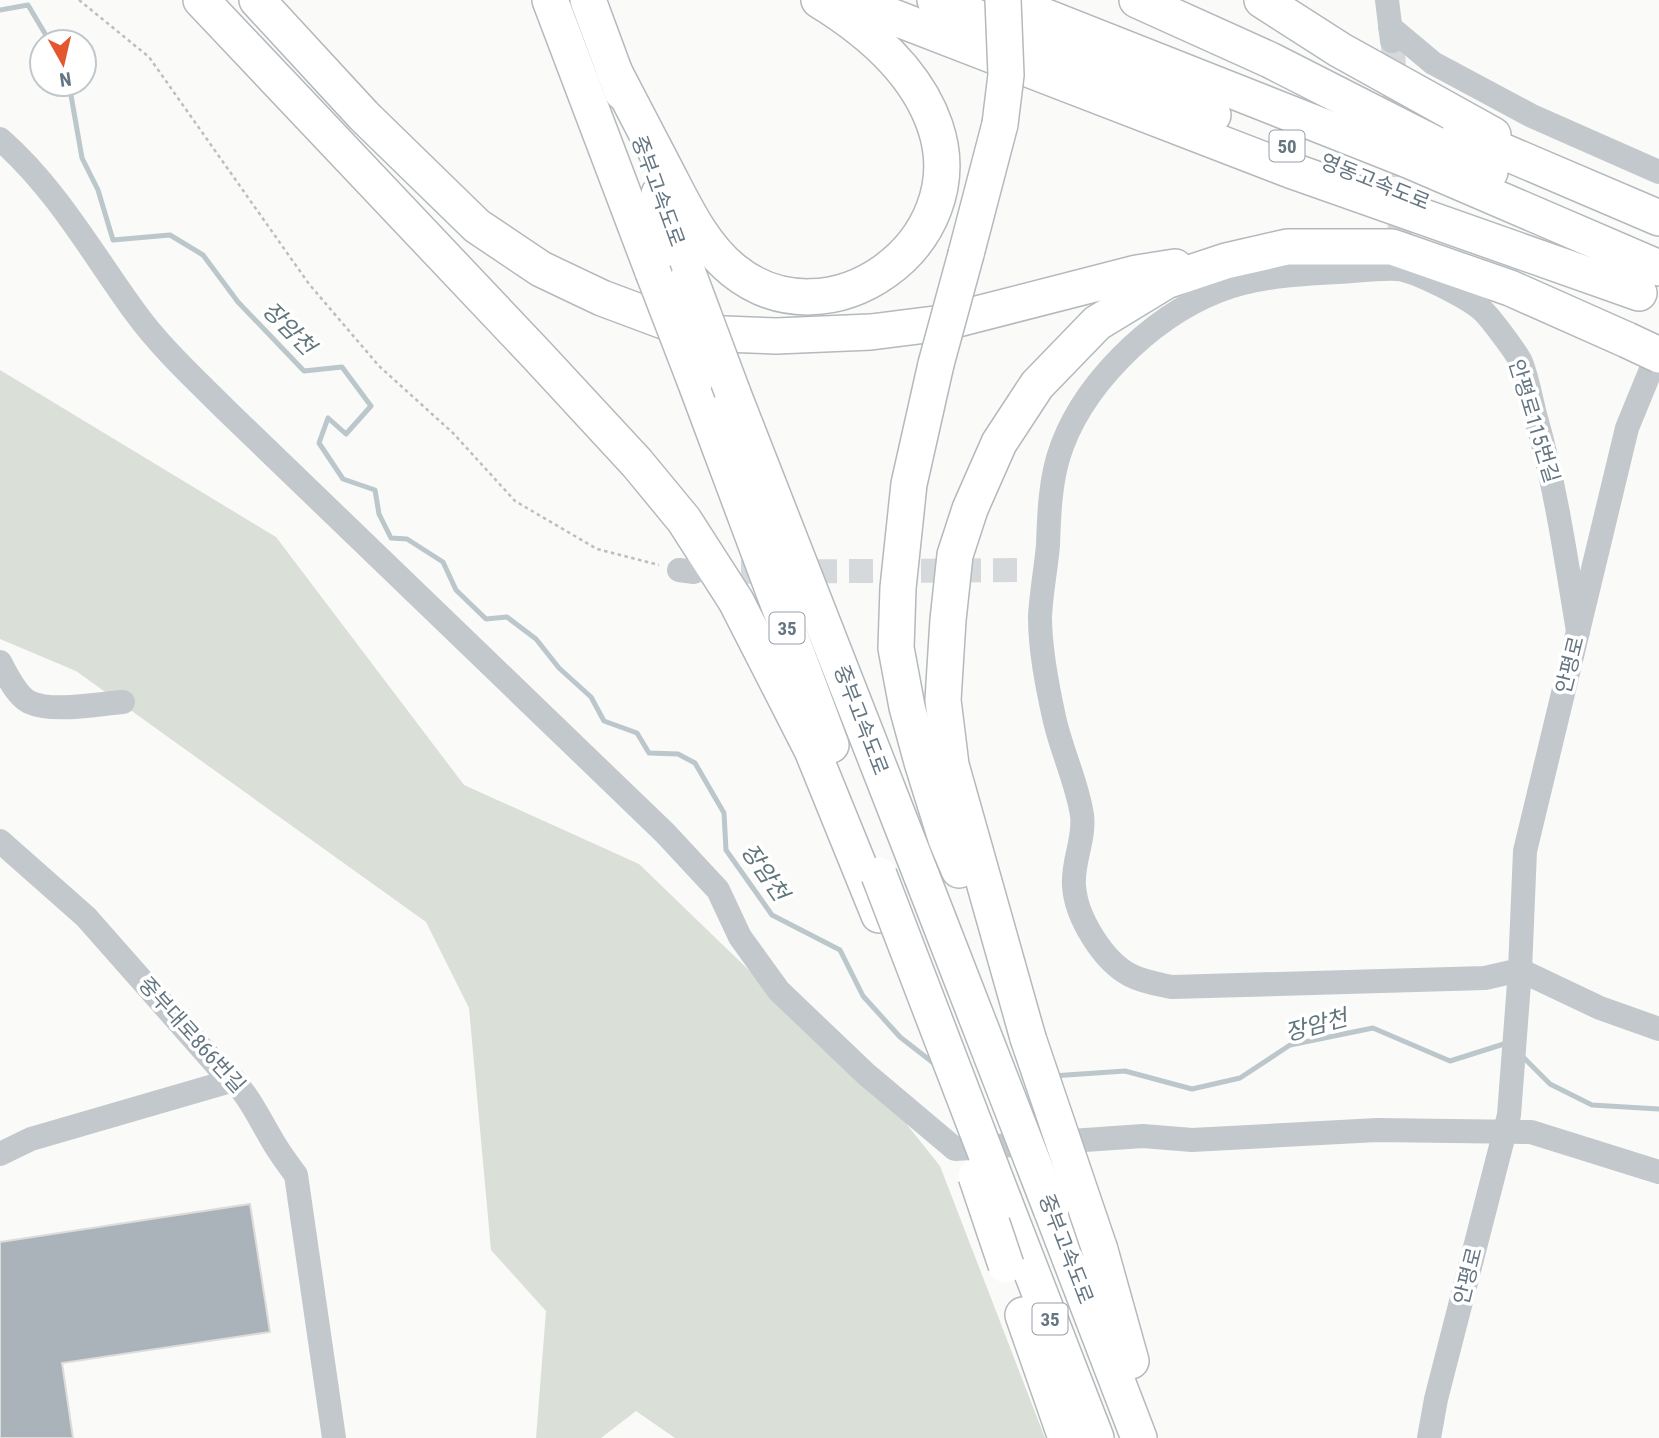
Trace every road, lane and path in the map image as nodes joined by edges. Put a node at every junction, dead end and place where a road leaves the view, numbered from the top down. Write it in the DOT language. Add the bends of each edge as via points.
graph roads {
  1 [pos="79,0"];
  2 [pos="201,0"];
  3 [pos="257,0"];
  4 [pos="550,0"];
  5 [pos="587,0"];
  6 [pos="819,0"];
  7 [pos="849,0"];
  8 [pos="935,0"];
  9 [pos="1003,0"];
  10 [pos="1137,0"];
  11 [pos="1151,0"];
  12 [pos="1262,0"];
  13 [pos="1387,0"];
  14 [pos="614,71"];
  15 [pos="0,139"];
  16 [pos="1659,172"];
  17 [pos="1587,188"];
  18 [pos="1659,218"];
  19 [pos="1250,256"];
  20 [pos="1651,281"];
  21 [pos="1648,348"];
  22 [pos="686,571"];
  23 [pos="1578,631"];
  24 [pos="0,662"];
  25 [pos="123,702"];
  26 [pos="0,841"];
  27 [pos="1520,979"];
  28 [pos="1659,1030"];
  29 [pos="1028,1038"];
  30 [pos="234,1080"];
  31 [pos="1507,1123"];
  32 [pos="0,1154"];
  33 [pos="1659,1172"];
  34 [pos="334,1438"];
  35 [pos="1066,1438"];
  36 [pos="1096,1438"];
  37 [pos="1139,1438"];
  38 [pos="1153,1438"];
  39 [pos="1429,1438"];
  1 -- 22 [label="path" via="149,57 309,284 379,366 453,433 515,500 597,549"];
  2 -- 35 [label="highway, bridge" via="637,463 684,520 736,601 812,750 932,1043"];
  3 -- 19 [label="highway" via="364,116 477,226 541,270 685,329 776,335 871,332 942,323 1137,273"];
  4 -- 36 [label="highway, 중부고속도로 / 35, bridge"];
  5 -- 14 [label="highway, 중부고속도로 / 35"];
  6 -- 14 [label="highway" via="851,19 890,54 926,107 939,145 940,188 926,228 891,267 846,292 805,297 782,294 749,281 720,258 690,216"];
  7 -- 20 [label="highway" via="1290,170"];
  8 -- 20 [label="highway, 영동고속도로 / 50"];
  9 -- 20 [label="highway, 영동고속도로 / 50" via="1408,160"];
  9 -- 29 [label="highway, bridge" via="1006,75 1000,124 909,484 896,648 906,707 946,839"];
  10 -- 20 [label="highway" via="1270,60 1473,163"];
  11 -- 17 [label="highway"];
  12 -- 17 [label="highway" via="1340,50"];
  13 -- 16 [label="street" via="1392,36 1433,64 1532,116"];
  14 -- 37 [label="highway, 중부고속도로 / 35, bridge" via="732,391"];
  15 -- 31 [label="street" via="72,219 161,344 665,833 718,890 740,937 779,991 866,1074 955,1149 1143,1136 1192,1140"];
  17 -- 18 [label="highway"];
  19 -- 21 [label="highway" via="1287,247 1392,247 1510,288"];
  19 -- 29 [label="highway" via="1166,281 1097,323 1037,385 999,443 955,555 943,700 951,765"];
  21 -- 23 [label="street, 안평로"];
  23 -- 27 [label="street, 안평로" via="1525,851"];
  23 -- 27 [label="street, 안평로115번길" via="1551,470 1520,361 1482,310 1401,269 1295,274 1219,290 1148,333 1086,397 1068,428 1056,462 1035,571 1055,721 1081,811 1083,833 1074,886 1079,912 1094,939 1128,974 1172,987"];
  24 -- 25 [label="street" via="27,701 48,708"];
  26 -- 30 [label="street, 중부대로866번길" via="86,918"];
  27 -- 28 [label="street"];
  27 -- 31 [label="street, 안평로"];
  29 -- 38 [label="highway, bridge" via="1100,1250"];
  30 -- 32 [label="street" via="31,1139"];
  30 -- 34 [label="street, 중부대로866번길" via="296,1175"];
  31 -- 33 [label="street"];
  31 -- 39 [label="street, 안평로"];
}
